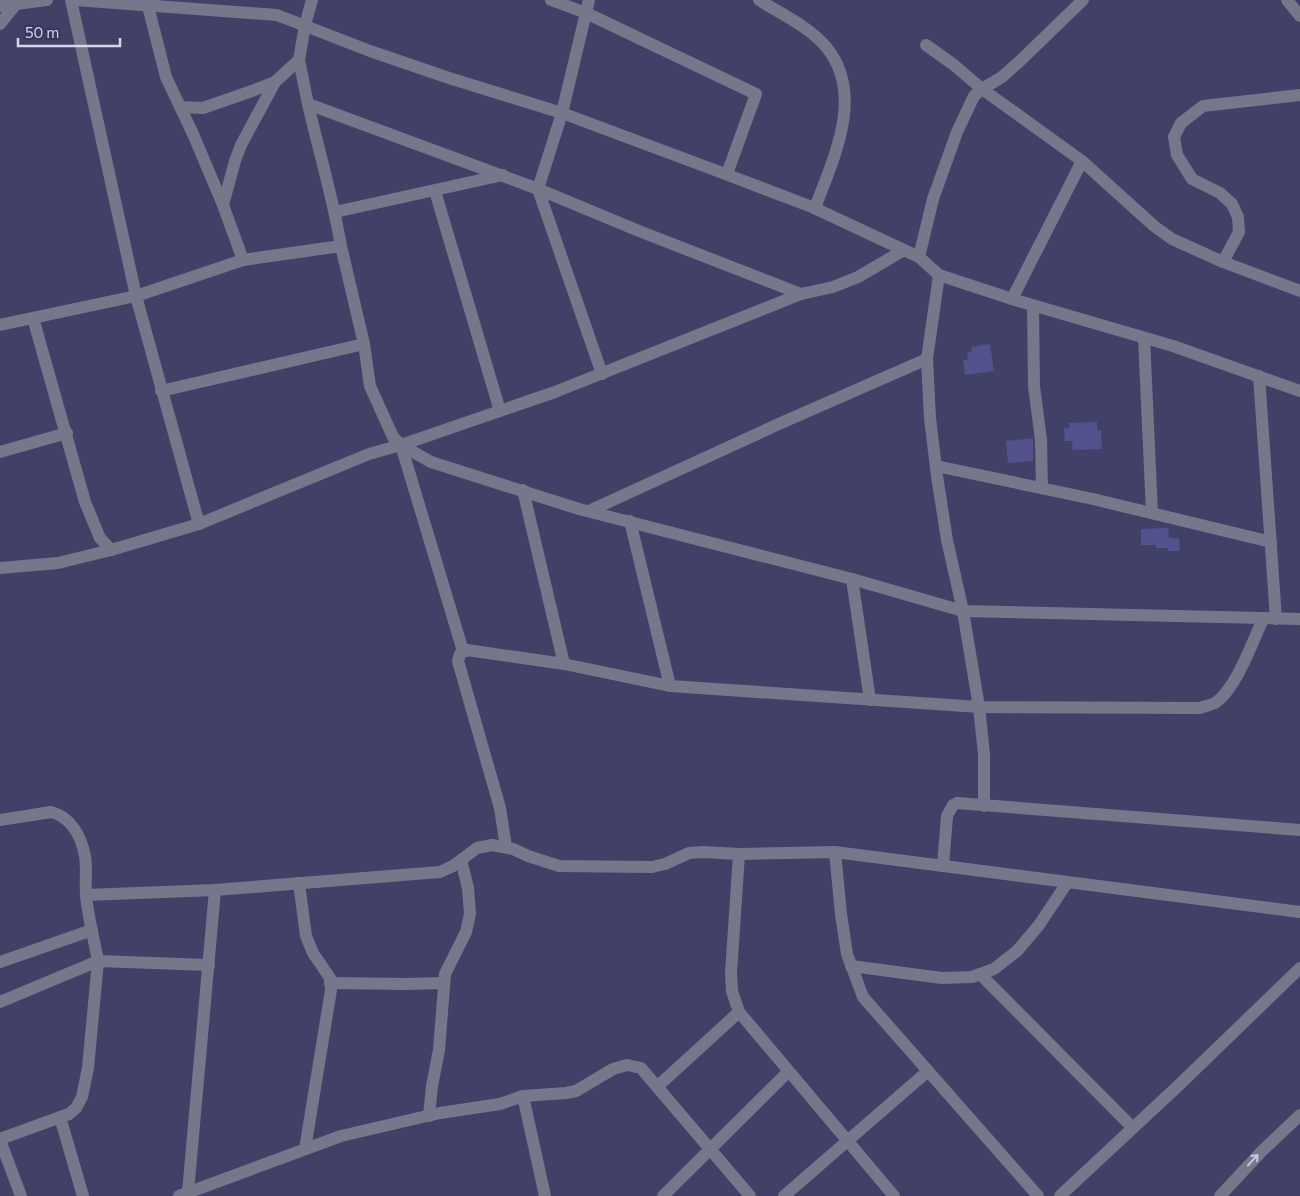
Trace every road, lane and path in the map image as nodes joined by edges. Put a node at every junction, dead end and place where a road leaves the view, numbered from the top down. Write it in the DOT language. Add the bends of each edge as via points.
graph roads {
  1 [pos="47,0"];
  2 [pos="71,0"];
  3 [pos="75,0"];
  4 [pos="312,0"];
  5 [pos="551,0"];
  6 [pos="589,0"];
  7 [pos="758,0"];
  8 [pos="1083,0"];
  9 [pos="1287,0"];
  10 [pos="17,3"];
  11 [pos="0,6"];
  12 [pos="148,6"];
  13 [pos="586,13"];
  14 [pos="1300,16"];
  15 [pos="0,24"];
  16 [pos="305,25"];
  17 [pos="926,45"];
  18 [pos="299,60"];
  19 [pos="275,82"];
  20 [pos="982,89"];
  21 [pos="1300,95"];
  22 [pos="308,104"];
  23 [pos="180,107"];
  24 [pos="562,114"];
  25 [pos="1082,161"];
  26 [pos="727,174"];
  27 [pos="502,175"];
  28 [pos="538,189"];
  29 [pos="435,191"];
  30 [pos="223,205"];
  31 [pos="815,208"];
  32 [pos="335,212"];
  33 [pos="341,246"];
  34 [pos="904,250"];
  35 [pos="918,257"];
  36 [pos="243,260"];
  37 [pos="1223,262"];
  38 [pos="939,275"];
  39 [pos="1300,291"];
  40 [pos="801,294"];
  41 [pos="136,296"];
  42 [pos="1012,299"];
  43 [pos="1032,305"];
  44 [pos="33,318"];
  45 [pos="0,325"];
  46 [pos="1144,338"];
  47 [pos="364,344"];
  48 [pos="927,359"];
  49 [pos="602,374"];
  50 [pos="1259,376"];
  51 [pos="161,391"];
  52 [pos="1300,391"];
  53 [pos="500,411"];
  54 [pos="67,433"];
  55 [pos="401,445"];
  56 [pos="0,452"];
  57 [pos="936,466"];
  58 [pos="1042,488"];
  59 [pos="523,490"];
  60 [pos="589,511"];
  61 [pos="1152,513"];
  62 [pos="630,522"];
  63 [pos="199,524"];
  64 [pos="1271,542"];
  65 [pos="111,550"];
  66 [pos="0,568"];
  67 [pos="852,579"];
  68 [pos="963,611"];
  69 [pos="1262,619"];
  70 [pos="1276,619"];
  71 [pos="1300,619"];
  72 [pos="463,651"];
  73 [pos="564,664"];
  74 [pos="670,686"];
  75 [pos="870,700"];
  76 [pos="979,707"];
  77 [pos="984,806"];
  78 [pos="0,820"];
  79 [pos="1300,830"];
  80 [pos="506,847"];
  81 [pos="835,852"];
  82 [pos="739,854"];
  83 [pos="462,860"];
  84 [pos="943,866"];
  85 [pos="299,883"];
  86 [pos="1067,883"];
  87 [pos="215,890"];
  88 [pos="86,896"];
  89 [pos="1300,912"];
  90 [pos="92,930"];
  91 [pos="98,961"];
  92 [pos="0,962"];
  93 [pos="208,965"];
  94 [pos="851,966"];
  95 [pos="1300,968"];
  96 [pos="980,974"];
  97 [pos="330,983"];
  98 [pos="444,983"];
  99 [pos="0,1002"];
  100 [pos="739,1012"];
  101 [pos="928,1071"];
  102 [pos="788,1072"];
  103 [pos="658,1086"];
  104 [pos="523,1096"];
  105 [pos="429,1116"];
  106 [pos="60,1117"];
  107 [pos="1298,1122"];
  108 [pos="1133,1128"];
  109 [pos="0,1139"];
  110 [pos="848,1142"];
  111 [pos="305,1149"];
  112 [pos="709,1150"];
  113 [pos="183,1194"];
  114 [pos="21,1196"];
  115 [pos="83,1196"];
  116 [pos="545,1196"];
  117 [pos="663,1196"];
  118 [pos="750,1196"];
  119 [pos="784,1196"];
  120 [pos="894,1196"];
  121 [pos="1038,1196"];
  122 [pos="1060,1196"];
  123 [pos="1220,1196"];
  1 -- 10 [label="street"];
  2 -- 41 [label="street"];
  3 -- 12 [label="street"];
  4 -- 16 [label="street"];
  5 -- 13 [label="street"];
  6 -- 13 [label="street"];
  7 -- 31 [label="street" via="803,27 827,48 845,86 844,118"];
  8 -- 20 [label="street" via="1002,77"];
  9 -- 14 [label="street"];
  10 -- 11 [label="street"];
  10 -- 15 [label="street"];
  12 -- 16 [label="street" via="277,14"];
  12 -- 23 [label="street" via="166,77"];
  13 -- 24 [label="street"];
  13 -- 26 [label="street" via="756,94"];
  16 -- 18 [label="street"];
  16 -- 24 [label="street" via="378,54"];
  17 -- 20 [label="street"];
  18 -- 19 [label="street"];
  18 -- 22 [label="street"];
  19 -- 23 [label="street" via="203,108"];
  19 -- 30 [label="street" via="241,145"];
  20 -- 25 [label="street"];
  20 -- 35 [label="street" via="974,96 957,132 932,199"];
  21 -- 37 [label="street" via="1202,106 1181,123 1174,137 1177,155 1192,179 1220,193 1232,204 1238,217 1238,232"];
  22 -- 27 [label="street"];
  22 -- 32 [label="street"];
  23 -- 30 [label="street"];
  24 -- 26 [label="street"];
  24 -- 28 [label="street"];
  25 -- 37 [label="street" via="1172,239"];
  25 -- 42 [label="street"];
  26 -- 31 [label="street"];
  27 -- 28 [label="street"];
  27 -- 29 [label="street"];
  28 -- 40 [label="street"];
  28 -- 49 [label="street"];
  29 -- 32 [label="street"];
  29 -- 53 [label="street"];
  30 -- 36 [label="street"];
  31 -- 34 [label="street"];
  32 -- 33 [label="street"];
  33 -- 36 [label="street"];
  33 -- 47 [label="street"];
  34 -- 35 [label="street"];
  34 -- 40 [label="street" via="858,277"];
  35 -- 38 [label="street"];
  36 -- 41 [label="street"];
  37 -- 39 [label="street"];
  38 -- 42 [label="street"];
  38 -- 48 [label="street"];
  40 -- 49 [label="street"];
  41 -- 44 [label="street"];
  41 -- 51 [label="street"];
  42 -- 43 [label="street"];
  43 -- 46 [label="street"];
  43 -- 58 [label="street"];
  44 -- 45 [label="street"];
  44 -- 54 [label="street"];
  46 -- 50 [label="street"];
  46 -- 61 [label="street"];
  47 -- 51 [label="street"];
  47 -- 55 [label="street" via="370,386 393,437"];
  48 -- 57 [label="street"];
  48 -- 60 [label="street"];
  49 -- 53 [label="street"];
  50 -- 52 [label="street"];
  50 -- 64 [label="street"];
  51 -- 63 [label="street"];
  53 -- 55 [label="street"];
  54 -- 56 [label="street"];
  54 -- 65 [label="street" via="85,502 100,538"];
  55 -- 59 [label="street" via="430,462"];
  55 -- 63 [label="street" via="369,454"];
  55 -- 72 [label="street"];
  57 -- 58 [label="street"];
  57 -- 68 [label="street" via="947,540"];
  58 -- 61 [label="street"];
  59 -- 60 [label="street"];
  59 -- 73 [label="street"];
  60 -- 62 [label="street"];
  61 -- 64 [label="street"];
  62 -- 67 [label="street"];
  62 -- 74 [label="street"];
  63 -- 65 [label="street"];
  64 -- 70 [label="street"];
  65 -- 66 [label="street" via="58,563"];
  67 -- 68 [label="street"];
  67 -- 75 [label="street"];
  68 -- 69 [label="street"];
  68 -- 76 [label="street"];
  69 -- 70 [label="street"];
  69 -- 76 [label="street" via="1232,686 1213,704 1200,708"];
  70 -- 71 [label="street"];
  72 -- 73 [label="street"];
  72 -- 80 [label="street" via="458,661 500,808"];
  73 -- 74 [label="street"];
  74 -- 75 [label="street"];
  75 -- 76 [label="street"];
  76 -- 77 [label="street" via="984,754"];
  77 -- 79 [label="street"];
  77 -- 84 [label="street" via="957,803 949,810"];
  78 -- 88 [label="street" via="51,812 65,818 76,832 85,856"];
  80 -- 82 [label="street" via="547,863 570,867 652,867 689,854"];
  80 -- 83 [label="street" via="478,848"];
  81 -- 82 [label="street"];
  81 -- 84 [label="street"];
  81 -- 94 [label="street" via="841,914"];
  82 -- 100 [label="street" via="732,973 732,991"];
  83 -- 85 [label="street" via="440,872"];
  83 -- 98 [label="street" via="470,914 466,932 445,974"];
  84 -- 86 [label="street"];
  85 -- 87 [label="street"];
  85 -- 97 [label="street" via="306,936"];
  86 -- 89 [label="street"];
  86 -- 96 [label="street" via="1017,951 994,969"];
  87 -- 88 [label="street"];
  87 -- 93 [label="street"];
  88 -- 90 [label="street"];
  90 -- 91 [label="street"];
  90 -- 92 [label="street"];
  91 -- 93 [label="street"];
  91 -- 99 [label="street"];
  91 -- 106 [label="street" via="88,1068 82,1097 76,1108"];
  93 -- 113 [label="street"];
  94 -- 96 [label="street" via="942,978"];
  94 -- 101 [label="street" via="863,998"];
  95 -- 108 [label="street"];
  96 -- 108 [label="street"];
  97 -- 98 [label="street"];
  97 -- 111 [label="street"];
  98 -- 105 [label="street" via="439,1050"];
  100 -- 102 [label="street"];
  100 -- 103 [label="street"];
  101 -- 110 [label="street"];
  101 -- 121 [label="street"];
  102 -- 110 [label="street"];
  102 -- 112 [label="street"];
  103 -- 104 [label="street" via="641,1068 627,1065 613,1069 576,1091"];
  103 -- 112 [label="street"];
  104 -- 105 [label="street" via="481,1108"];
  104 -- 116 [label="street"];
  105 -- 111 [label="street" via="341,1136"];
  106 -- 109 [label="street"];
  106 -- 115 [label="street"];
  123 -- 107 [label="street, one-way" via="1261,1152"];
  108 -- 122 [label="street"];
  109 -- 114 [label="street"];
  110 -- 119 [label="street"];
  110 -- 120 [label="street"];
  111 -- 113 [label="street"];
  112 -- 117 [label="street"];
  112 -- 118 [label="street"];
}
